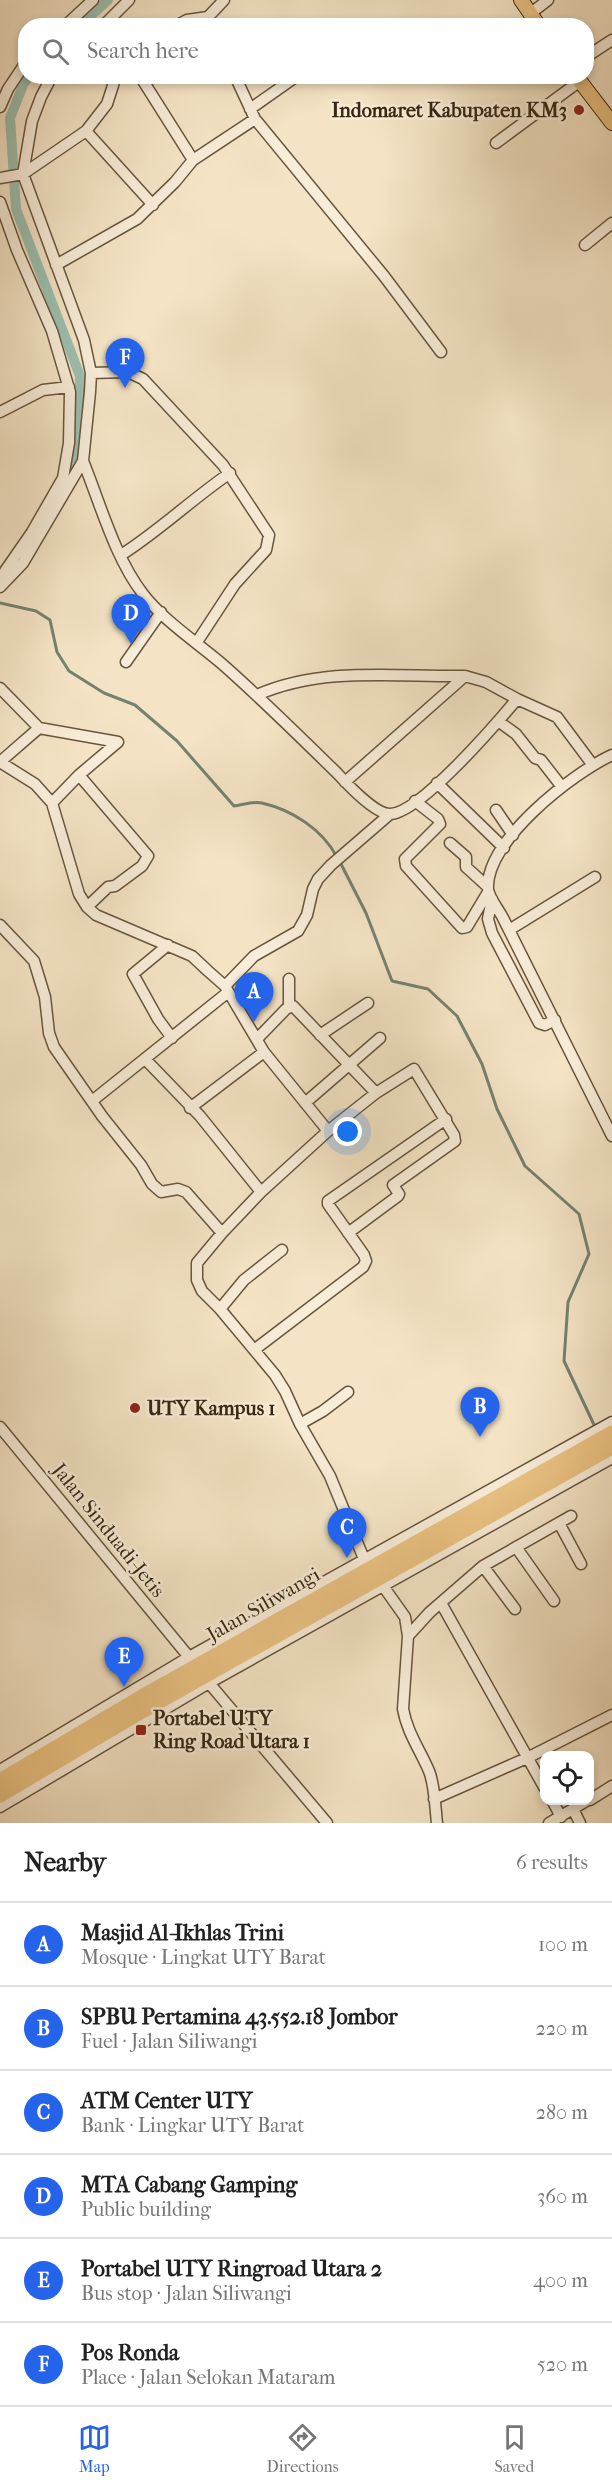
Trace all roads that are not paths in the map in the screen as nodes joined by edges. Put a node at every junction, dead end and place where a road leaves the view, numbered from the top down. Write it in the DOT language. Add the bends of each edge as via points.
graph roads {
  1 [pos="93,0"];
  2 [pos="129,0"];
  3 [pos="224,0"];
  4 [pos="521,0"];
  5 [pos="548,0"];
  6 [pos="531,13"];
  7 [pos="74,18"];
  8 [pos="111,18"];
  9 [pos="212,18"];
  10 [pos="534,18"];
  11 [pos="612,40"];
  12 [pos="594,52"];
  13 [pos="18,74"];
  14 [pos="47,84"];
  15 [pos="113,84"];
  16 [pos="145,84"];
  17 [pos="239,84"];
  18 [pos="288,84"];
  19 [pos="572,84"];
  20 [pos="582,84"];
  21 [pos="0,107"];
  22 [pos="252,114"];
  23 [pos="612,123"];
  24 [pos="86,131"];
  25 [pos="496,143"];
  26 [pos="193,160"];
  27 [pos="19,175"];
  28 [pos="1,177"];
  29 [pos="0,202"];
  30 [pos="153,205"];
  31 [pos="612,223"];
  32 [pos="585,245"];
  33 [pos="56,265"];
  34 [pos="441,352"];
  35 [pos="91,373"];
  36 [pos="78,391"];
  37 [pos="0,412"];
  38 [pos="83,461"];
  39 [pos="230,473"];
  40 [pos="121,555"];
  41 [pos="3,581"];
  42 [pos="161,612"];
  43 [pos="197,642"];
  44 [pos="126,662"];
  45 [pos="465,676"];
  46 [pos="0,688"];
  47 [pos="257,695"];
  48 [pos="517,699"];
  49 [pos="498,721"];
  50 [pos="39,728"];
  51 [pos="612,755"];
  52 [pos="0,762"];
  53 [pos="592,764"];
  54 [pos="79,775"];
  55 [pos="345,782"];
  56 [pos="438,783"];
  57 [pos="562,787"];
  58 [pos="415,801"];
  59 [pos="52,803"];
  60 [pos="496,810"];
  61 [pos="390,814"];
  62 [pos="513,835"];
  63 [pos="450,843"];
  64 [pos="504,848"];
  65 [pos="595,878"];
  66 [pos="490,893"];
  67 [pos="87,907"];
  68 [pos="0,925"];
  69 [pos="509,930"];
  70 [pos="168,945"];
  71 [pos="289,980"];
  72 [pos="535,981"];
  73 [pos="521,987"];
  74 [pos="226,990"];
  75 [pos="368,1003"];
  76 [pos="289,1007"];
  77 [pos="555,1020"];
  78 [pos="320,1035"];
  79 [pos="172,1038"];
  80 [pos="380,1038"];
  81 [pos="257,1040"];
  82 [pos="264,1052"];
  83 [pos="145,1059"];
  84 [pos="350,1065"];
  85 [pos="376,1093"];
  86 [pos="92,1101"];
  87 [pos="306,1103"];
  88 [pos="190,1108"];
  89 [pos="446,1119"];
  90 [pos="328,1131"];
  91 [pos="612,1136"];
  92 [pos="261,1192"];
  93 [pos="222,1233"];
  94 [pos="348,1233"];
  95 [pos="282,1250"];
  96 [pos="220,1309"];
  97 [pos="254,1350"];
  98 [pos="348,1392"];
  99 [pos="612,1422"];
  100 [pos="300,1424"];
  101 [pos="0,1427"];
  102 [pos="612,1432"];
  103 [pos="612,1447"];
  104 [pos="612,1458"];
  105 [pos="569,1464"];
  106 [pos="571,1516"];
  107 [pos="559,1523"];
  108 [pos="516,1546"];
  109 [pos="364,1559"];
  110 [pos="581,1564"];
  111 [pos="483,1566"];
  112 [pos="383,1586"];
  113 [pos="554,1601"];
  114 [pos="441,1603"];
  115 [pos="515,1609"];
  116 [pos="408,1636"];
  117 [pos="189,1657"];
  118 [pos="209,1683"];
  119 [pos="612,1715"];
  120 [pos="59,1745"];
  121 [pos="36,1748"];
  122 [pos="529,1757"];
  123 [pos="19,1769"];
  124 [pos="0,1770"];
  125 [pos="44,1774"];
  126 [pos="540,1779"];
  127 [pos="612,1786"];
  128 [pos="1,1796"];
  129 [pos="594,1797"];
  130 [pos="434,1799"];
  131 [pos="555,1805"];
  132 [pos="580,1805"];
  133 [pos="573,1809"];
  134 [pos="561,1817"];
  135 [pos="327,1823"];
  136 [pos="437,1823"];
  137 [pos="549,1823"];
  138 [pos="580,1823"];
  1 -- 7 [label="street"];
  2 -- 8 [label="street"];
  3 -- 9 [label="street"];
  4 -- 6 [label="main road"];
  5 -- 6 [label="street"];
  6 -- 10 [label="main road"];
  11 -- 12 [label="street"];
  13 -- 21 [label="street"];
  14 -- 27 [label="street" via="32,121"];
  15 -- 24 [label="street" via="107,104"];
  16 -- 26 [label="street"];
  17 -- 22 [label="street"];
  18 -- 22 [label="street"];
  19 -- 25 [label="street"];
  20 -- 23 [label="main road"];
  22 -- 26 [label="street"];
  22 -- 34 [label="street"];
  24 -- 27 [label="street"];
  24 -- 30 [label="street"];
  26 -- 30 [label="street"];
  27 -- 28 [label="street"];
  27 -- 33 [label="street"];
  29 -- 36 [label="street"];
  30 -- 33 [label="street" via="123,229"];
  31 -- 32 [label="street"];
  33 -- 35 [label="street" via="84,340"];
  35 -- 36 [label="street"];
  35 -- 39 [label="street" via="128,372 140,377"];
  36 -- 37 [label="street" via="43,390"];
  36 -- 38 [label="street"];
  36 -- 41 [label="street" via="63,478"];
  38 -- 40 [label="street"];
  38 -- 41 [label="street" via="23,563"];
  39 -- 40 [label="street" via="158,531"];
  39 -- 43 [label="street" via="269,540"];
  40 -- 42 [label="street" via="143,595"];
  42 -- 43 [label="street"];
  42 -- 44 [label="street"];
  43 -- 47 [label="street"];
  45 -- 47 [label="street" via="335,676 294,682"];
  45 -- 48 [label="street" via="486,682"];
  45 -- 55 [label="street"];
  46 -- 50 [label="street"];
  47 -- 55 [label="street"];
  48 -- 49 [label="street"];
  48 -- 53 [label="street" via="557,717"];
  49 -- 56 [label="street"];
  49 -- 57 [label="street" via="516,734"];
  50 -- 52 [label="street"];
  50 -- 54 [label="street" via="118,742"];
  51 -- 53 [label="street"];
  52 -- 59 [label="street" via="35,784"];
  53 -- 57 [label="street"];
  54 -- 59 [label="street"];
  54 -- 67 [label="street" via="148,856 142,866 108,887"];
  55 -- 61 [label="street" via="380,811"];
  56 -- 58 [label="street"];
  56 -- 64 [label="street"];
  57 -- 62 [label="street" via="530,814"];
  58 -- 61 [label="street"];
  58 -- 66 [label="street" via="440,824 405,859 406,866 462,928 467,927"];
  59 -- 67 [label="street"];
  60 -- 62 [label="street"];
  61 -- 74 [label="street" via="331,865 313,889 302,928 254,956"];
  62 -- 64 [label="street"];
  63 -- 66 [label="street" via="466,856 466,867"];
  64 -- 66 [label="street" via="491,871"];
  65 -- 69 [label="street"];
  66 -- 69 [label="street"];
  66 -- 73 [label="street" via="490,926"];
  67 -- 70 [label="street" via="96,915"];
  68 -- 86 [label="street" via="34,961 45,997 51,1041"];
  69 -- 72 [label="street"];
  70 -- 74 [label="street" via="192,956"];
  70 -- 79 [label="street" via="133,974"];
  71 -- 76 [label="street"];
  72 -- 73 [label="street"];
  72 -- 77 [label="street"];
  73 -- 77 [label="street" via="539,1023 545,1025"];
  74 -- 79 [label="street"];
  74 -- 81 [label="street"];
  75 -- 78 [label="street"];
  76 -- 78 [label="street" via="296,1008"];
  76 -- 81 [label="street"];
  77 -- 91 [label="street"];
  78 -- 84 [label="street"];
  79 -- 83 [label="street"];
  80 -- 84 [label="street"];
  81 -- 82 [label="street"];
  82 -- 87 [label="street"];
  82 -- 88 [label="street"];
  83 -- 86 [label="street"];
  83 -- 88 [label="street"];
  84 -- 85 [label="street"];
  84 -- 87 [label="street"];
  85 -- 89 [label="street" via="415,1069"];
  85 -- 90 [label="street"];
  86 -- 93 [label="street" via="155,1187 186,1192"];
  87 -- 90 [label="street"];
  88 -- 92 [label="street"];
  89 -- 94 [label="street" via="455,1141 393,1185 398,1196"];
  89 -- 94 [label="street" via="328,1201"];
  90 -- 92 [label="street"];
  92 -- 93 [label="street"];
  93 -- 96 [label="street" via="197,1263 202,1291"];
  94 -- 97 [label="street" via="364,1255 363,1267"];
  95 -- 96 [label="street" via="244,1280"];
  96 -- 97 [label="street"];
  97 -- 100 [label="street" via="280,1383"];
  98 -- 100 [label="street"];
  99 -- 105 [label="street"];
  100 -- 109 [label="street" via="328,1471"];
  101 -- 117 [label="street, Jalan Sinduadi-Jetis"];
  102 -- 105 [label="highway, Jalan Siliwangi"];
  103 -- 105 [label="highway, Jalan Siliwangi"];
  104 -- 105 [label="street"];
  105 -- 109 [label="street"];
  105 -- 112 [label="street"];
  105 -- 120 [label="highway, Jalan Siliwangi"];
  105 -- 125 [label="highway, Jalan Siliwangi"];
  106 -- 107 [label="street"];
  107 -- 108 [label="street"];
  107 -- 110 [label="street"];
  108 -- 111 [label="street"];
  108 -- 113 [label="street"];
  109 -- 117 [label="street"];
  111 -- 114 [label="street"];
  111 -- 115 [label="street"];
  112 -- 116 [label="street" via="405,1617"];
  112 -- 118 [label="street"];
  114 -- 116 [label="street"];
  114 -- 122 [label="street"];
  116 -- 130 [label="street" via="405,1719 429,1772"];
  117 -- 121 [label="street"];
  118 -- 125 [label="street"];
  118 -- 135 [label="street"];
  119 -- 122 [label="street"];
  120 -- 121 [label="highway"];
  120 -- 123 [label="highway, Jalan Siliwangi"];
  121 -- 123 [label="highway"];
  121 -- 124 [label="street"];
  122 -- 126 [label="street"];
  122 -- 130 [label="street"];
  123 -- 128 [label="highway, Jalan Siliwangi"];
  125 -- 128 [label="highway, Jalan Siliwangi"];
  127 -- 129 [label="street"];
  130 -- 136 [label="street"];
  131 -- 134 [label="street"];
  132 -- 133 [label="street"];
  133 -- 134 [label="street"];
  133 -- 138 [label="street"];
  134 -- 137 [label="street"];
}
